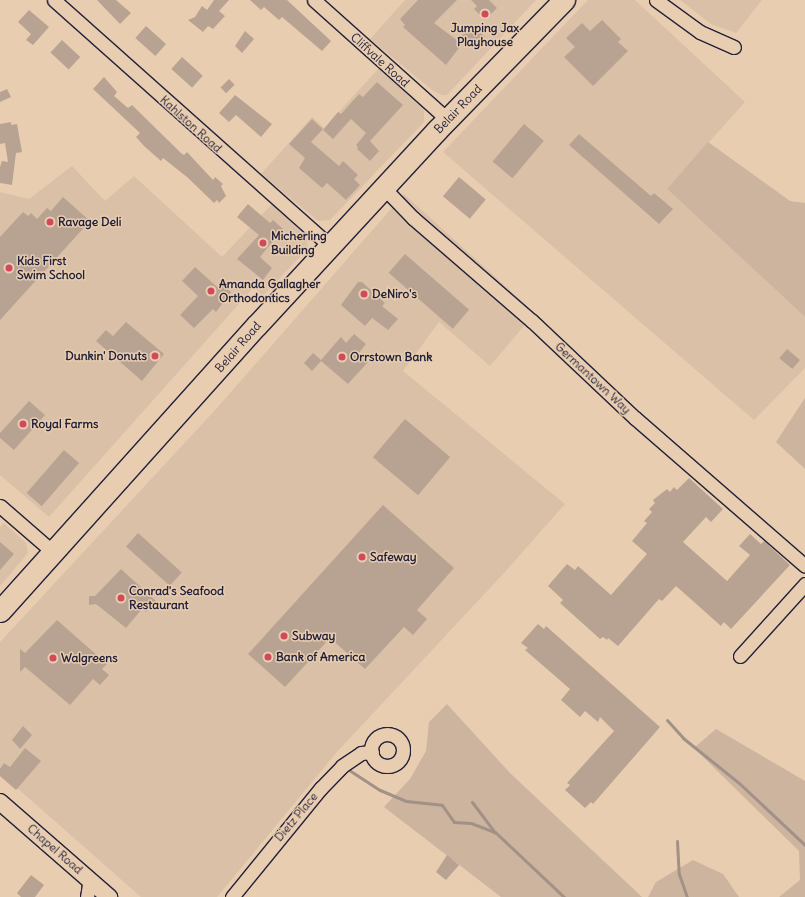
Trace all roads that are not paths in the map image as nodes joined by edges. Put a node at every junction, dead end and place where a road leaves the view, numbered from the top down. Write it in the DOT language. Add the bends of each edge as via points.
graph roads {
  1 [pos="54,0"];
  2 [pos="314,0"];
  3 [pos="564,0"];
  4 [pos="656,0"];
  5 [pos="734,46"];
  6 [pos="448,120"];
  7 [pos="384,188"];
  8 [pos="330,246"];
  9 [pos="0,506"];
  10 [pos="53,552"];
  11 [pos="805,566"];
  12 [pos="805,584"];
  13 [pos="0,611"];
  14 [pos="740,656"];
  15 [pos="372,752"];
  16 [pos="0,802"];
  17 [pos="90,879"];
  18 [pos="87,897"];
  19 [pos="109,897"];
  20 [pos="232,897"];
  1 -- 8 [label="street, Kahlston Road"];
  2 -- 6 [label="street, Cliffvale Road"];
  3 -- 6 [label="highway, Belair Road"];
  4 -- 5 [label="street" via="700,32"];
  6 -- 7 [label="highway, Belair Road"];
  7 -- 8 [label="highway, Belair Road"];
  7 -- 11 [label="street, Germantown Way" via="413,218 538,327 634,418"];
  8 -- 10 [label="highway, Belair Road"];
  9 -- 10 [label="street"];
  10 -- 13 [label="highway, Belair Road"];
  12 -- 14 [label="street"];
  15 -- 20 [label="street, Dietz Place" via="361,753 342,766"];
  16 -- 17 [label="street, Chapel Road"];
  17 -- 18 [label="street"];
  17 -- 19 [label="street, Chapel Road"];
}
